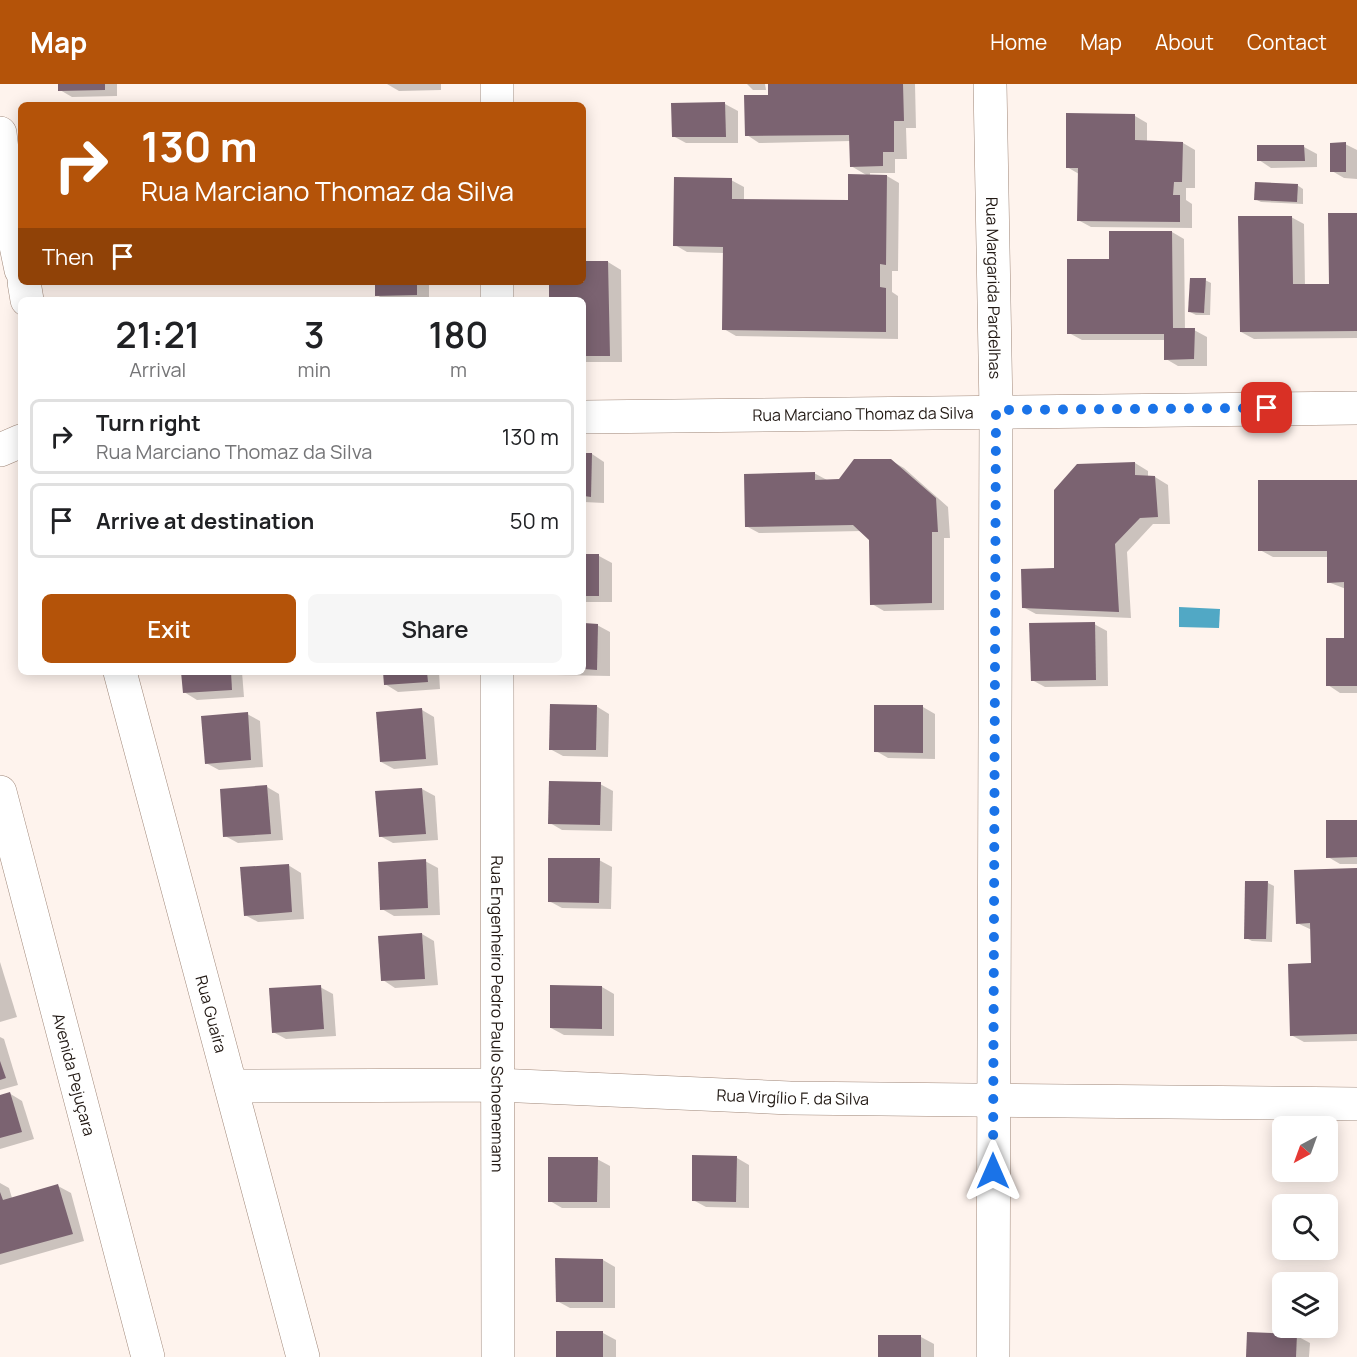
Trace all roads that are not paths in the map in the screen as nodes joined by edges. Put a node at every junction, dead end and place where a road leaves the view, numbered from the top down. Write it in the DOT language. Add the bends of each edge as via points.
graph roads {
  1 [pos="497,84"];
  2 [pos="990,84"];
  3 [pos="497,102"];
  4 [pos="0,132"];
  5 [pos="18,256"];
  6 [pos="1357,408"];
  7 [pos="996,410"];
  8 [pos="586,417"];
  9 [pos="18,442"];
  10 [pos="0,450"];
  11 [pos="121,675"];
  12 [pos="497,675"];
  13 [pos="0,792"];
  14 [pos="497,1085"];
  15 [pos="231,1086"];
  16 [pos="993,1102"];
  17 [pos="1357,1104"];
  18 [pos="148,1357"];
  19 [pos="303,1357"];
  20 [pos="498,1357"];
  21 [pos="993,1357"];
  1 -- 3 [label="street"];
  2 -- 7 [label="street, Rua Margarida Pardelhas"];
  4 -- 5 [label="street"];
  6 -- 7 [label="street, Rua Marciano Thomaz da Silva"];
  7 -- 8 [label="street, Rua Marciano Thomaz da Silva"];
  7 -- 16 [label="street, Rua Margarida Pardelhas"];
  9 -- 10 [label="street"];
  11 -- 15 [label="street, Rua Guaíra"];
  12 -- 14 [label="street, Rua Engenheiro Pedro Paulo Schoenemann"];
  13 -- 18 [label="street, Avenida Pejuçara"];
  14 -- 15 [label="street, Rua Virgílio F. da Silva"];
  14 -- 16 [label="street, Rua Virgílio F. da Silva"];
  14 -- 20 [label="street, Rua Engenheiro Pedro Paulo Schoenemann"];
  15 -- 19 [label="street, Rua Guaíra"];
  16 -- 17 [label="street, Rua Virgílio F. da Silva"];
  16 -- 21 [label="street, Rua Margarida Pardelhas"];
}
